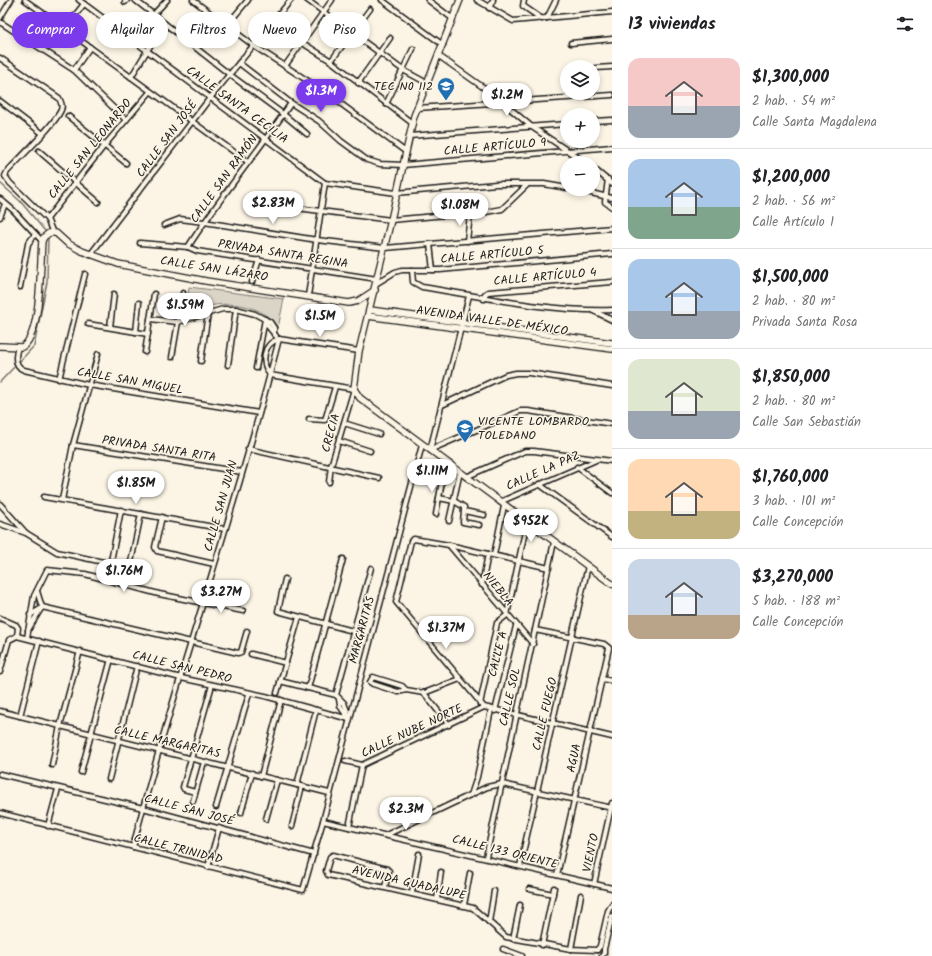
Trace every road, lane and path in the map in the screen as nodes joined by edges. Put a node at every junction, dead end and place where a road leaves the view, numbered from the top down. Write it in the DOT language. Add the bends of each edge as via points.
graph roads {
  1 [pos="11,0"];
  2 [pos="25,0"];
  3 [pos="80,0"];
  4 [pos="135,0"];
  5 [pos="167,0"];
  6 [pos="193,0"];
  7 [pos="248,0"];
  8 [pos="291,0"];
  9 [pos="307,0"];
  10 [pos="332,0"];
  11 [pos="382,0"];
  12 [pos="428,0"];
  13 [pos="460,0"];
  14 [pos="477,0"];
  15 [pos="493,0"];
  16 [pos="524,0"];
  17 [pos="556,0"];
  18 [pos="84,4"];
  19 [pos="489,8"];
  20 [pos="370,9"];
  21 [pos="42,12"];
  22 [pos="77,12"];
  23 [pos="151,12"];
  24 [pos="156,12"];
  25 [pos="209,12"];
  26 [pos="238,12"];
  27 [pos="281,12"];
  28 [pos="323,12"];
  29 [pos="368,12"];
  30 [pos="612,12"];
  31 [pos="319,17"];
  32 [pos="0,18"];
  33 [pos="547,18"];
  34 [pos="453,19"];
  35 [pos="542,19"];
  36 [pos="0,22"];
  37 [pos="168,27"];
  38 [pos="311,28"];
  39 [pos="240,35"];
  40 [pos="390,38"];
  41 [pos="612,39"];
  42 [pos="248,41"];
  43 [pos="571,43"];
  44 [pos="443,45"];
  45 [pos="370,46"];
  46 [pos="90,47"];
  47 [pos="149,48"];
  48 [pos="252,48"];
  49 [pos="257,48"];
  50 [pos="297,48"];
  51 [pos="310,48"];
  52 [pos="340,48"];
  53 [pos="413,49"];
  54 [pos="147,51"];
  55 [pos="380,54"];
  56 [pos="439,56"];
  57 [pos="0,58"];
  58 [pos="331,61"];
  59 [pos="239,63"];
  60 [pos="285,66"];
  61 [pos="612,67"];
  62 [pos="600,68"];
  63 [pos="74,70"];
  64 [pos="403,70"];
  65 [pos="229,74"];
  66 [pos="131,77"];
  67 [pos="358,83"];
  68 [pos="427,83"];
  69 [pos="150,92"];
  70 [pos="612,95"];
  71 [pos="210,98"];
  72 [pos="0,101"];
  73 [pos="291,103"];
  74 [pos="503,103"];
  75 [pos="386,104"];
  76 [pos="417,108"];
  77 [pos="284,114"];
  78 [pos="68,116"];
  79 [pos="126,120"];
  80 [pos="612,120"];
  81 [pos="600,121"];
  82 [pos="193,122"];
  83 [pos="412,123"];
  84 [pos="560,125"];
  85 [pos="532,127"];
  86 [pos="42,133"];
  87 [pos="307,134"];
  88 [pos="409,136"];
  89 [pos="266,139"];
  90 [pos="104,146"];
  91 [pos="612,147"];
  92 [pos="39,151"];
  93 [pos="568,151"];
  94 [pos="406,152"];
  95 [pos="576,156"];
  96 [pos="248,162"];
  97 [pos="126,163"];
  98 [pos="403,165"];
  99 [pos="600,173"];
  100 [pos="612,176"];
  101 [pos="606,178"];
  102 [pos="75,182"];
  103 [pos="325,183"];
  104 [pos="612,184"];
  105 [pos="527,185"];
  106 [pos="560,187"];
  107 [pos="396,193"];
  108 [pos="600,194"];
  109 [pos="604,195"];
  110 [pos="612,198"];
  111 [pos="0,199"];
  112 [pos="98,202"];
  113 [pos="5,204"];
  114 [pos="266,204"];
  115 [pos="612,207"];
  116 [pos="321,212"];
  117 [pos="470,215"];
  118 [pos="0,217"];
  119 [pos="47,219"];
  120 [pos="391,220"];
  121 [pos="204,222"];
  122 [pos="164,225"];
  123 [pos="612,228"];
  124 [pos="35,234"];
  125 [pos="49,234"];
  126 [pos="317,240"];
  127 [pos="42,241"];
  128 [pos="467,241"];
  129 [pos="140,243"];
  130 [pos="430,244"];
  131 [pos="188,247"];
  132 [pos="385,248"];
  133 [pos="612,254"];
  134 [pos="90,255"];
  135 [pos="259,260"];
  136 [pos="312,268"];
  137 [pos="412,270"];
  138 [pos="433,270"];
  139 [pos="85,274"];
  140 [pos="377,281"];
  141 [pos="252,282"];
  142 [pos="612,282"];
  143 [pos="20,287"];
  144 [pos="375,290"];
  145 [pos="183,293"];
  146 [pos="114,294"];
  147 [pos="154,294"];
  148 [pos="308,296"];
  149 [pos="469,296"];
  150 [pos="484,299"];
  151 [pos="139,303"];
  152 [pos="236,310"];
  153 [pos="594,310"];
  154 [pos="612,310"];
  155 [pos="208,313"];
  156 [pos="369,313"];
  157 [pos="150,319"];
  158 [pos="266,320"];
  159 [pos="612,320"];
  160 [pos="462,321"];
  161 [pos="178,322"];
  162 [pos="88,324"];
  163 [pos="110,327"];
  164 [pos="461,327"];
  165 [pos="136,332"];
  166 [pos="148,334"];
  167 [pos="279,339"];
  168 [pos="612,343"];
  169 [pos="0,346"];
  170 [pos="18,347"];
  171 [pos="612,349"];
  172 [pos="360,351"];
  173 [pos="145,352"];
  174 [pos="98,354"];
  175 [pos="172,357"];
  176 [pos="201,361"];
  177 [pos="228,364"];
  178 [pos="256,368"];
  179 [pos="270,375"];
  180 [pos="59,379"];
  181 [pos="89,385"];
  182 [pos="335,386"];
  183 [pos="612,386"];
  184 [pos="354,389"];
  185 [pos="442,405"];
  186 [pos="259,413"];
  187 [pos="309,419"];
  188 [pos="344,423"];
  189 [pos="612,424"];
  190 [pos="379,434"];
  191 [pos="339,441"];
  192 [pos="73,445"];
  193 [pos="422,445"];
  194 [pos="248,449"];
  195 [pos="430,450"];
  196 [pos="370,451"];
  197 [pos="596,460"];
  198 [pos="612,461"];
  199 [pos="331,466"];
  200 [pos="577,467"];
  201 [pos="242,472"];
  202 [pos="460,472"];
  203 [pos="443,476"];
  204 [pos="466,477"];
  205 [pos="379,478"];
  206 [pos="329,482"];
  207 [pos="539,484"];
  208 [pos="612,494"];
  209 [pos="44,497"];
  210 [pos="439,498"];
  211 [pos="62,500"];
  212 [pos="454,501"];
  213 [pos="0,504"];
  214 [pos="501,504"];
  215 [pos="121,510"];
  216 [pos="464,512"];
  217 [pos="140,514"];
  218 [pos="436,514"];
  219 [pos="484,515"];
  220 [pos="162,517"];
  221 [pos="449,522"];
  222 [pos="527,522"];
  223 [pos="0,524"];
  224 [pos="479,525"];
  225 [pos="225,529"];
  226 [pos="26,533"];
  227 [pos="612,537"];
  228 [pos="554,542"];
  229 [pos="449,545"];
  230 [pos="488,554"];
  231 [pos="494,555"];
  232 [pos="343,558"];
  233 [pos="519,561"];
  234 [pos="214,564"];
  235 [pos="588,566"];
  236 [pos="371,568"];
  237 [pos="549,568"];
  238 [pos="285,579"];
  239 [pos="612,584"];
  240 [pos="482,585"];
  241 [pos="126,586"];
  242 [pos="37,591"];
  243 [pos="203,602"];
  244 [pos="42,607"];
  245 [pos="243,611"];
  246 [pos="30,615"];
  247 [pos="507,615"];
  248 [pos="299,617"];
  249 [pos="0,618"];
  250 [pos="326,624"];
  251 [pos="516,626"];
  252 [pos="535,630"];
  253 [pos="247,631"];
  254 [pos="353,631"];
  255 [pos="27,632"];
  256 [pos="17,636"];
  257 [pos="573,637"];
  258 [pos="27,638"];
  259 [pos="39,641"];
  260 [pos="190,643"];
  261 [pos="533,644"];
  262 [pos="80,651"];
  263 [pos="251,654"];
  264 [pos="111,659"];
  265 [pos="286,663"];
  266 [pos="137,666"];
  267 [pos="0,672"];
  268 [pos="181,678"];
  269 [pos="460,679"];
  270 [pos="602,679"];
  271 [pos="280,681"];
  272 [pos="612,681"];
  273 [pos="212,685"];
  274 [pos="308,688"];
  275 [pos="406,690"];
  276 [pos="277,692"];
  277 [pos="249,694"];
  278 [pos="424,694"];
  279 [pos="337,697"];
  280 [pos="281,700"];
  281 [pos="480,704"];
  282 [pos="484,708"];
  283 [pos="316,710"];
  284 [pos="493,710"];
  285 [pos="0,711"];
  286 [pos="20,716"];
  287 [pos="517,716"];
  288 [pos="349,718"];
  289 [pos="553,724"];
  290 [pos="449,725"];
  291 [pos="60,726"];
  292 [pos="590,732"];
  293 [pos="92,735"];
  294 [pos="612,737"];
  295 [pos="120,742"];
  296 [pos="159,751"];
  297 [pos="191,759"];
  298 [pos="345,761"];
  299 [pos="204,762"];
  300 [pos="52,765"];
  301 [pos="362,765"];
  302 [pos="228,767"];
  303 [pos="81,772"];
  304 [pos="252,773"];
  305 [pos="0,774"];
  306 [pos="261,776"];
  307 [pos="109,779"];
  308 [pos="277,780"];
  309 [pos="502,784"];
  310 [pos="300,786"];
  311 [pos="58,789"];
  312 [pos="195,792"];
  313 [pos="538,792"];
  314 [pos="330,793"];
  315 [pos="471,795"];
  316 [pos="574,800"];
  317 [pos="193,801"];
  318 [pos="216,807"];
  319 [pos="612,807"];
  320 [pos="143,808"];
  321 [pos="0,813"];
  322 [pos="241,813"];
  323 [pos="266,819"];
  324 [pos="323,821"];
  325 [pos="48,826"];
  326 [pos="292,826"];
  327 [pos="349,826"];
  328 [pos="219,828"];
  329 [pos="386,835"];
  330 [pos="133,847"];
  331 [pos="314,854"];
  332 [pos="419,854"];
  333 [pos="486,857"];
  334 [pos="520,866"];
  335 [pos="208,867"];
  336 [pos="441,872"];
  337 [pos="470,873"];
  338 [pos="557,875"];
  339 [pos="594,884"];
  340 [pos="385,887"];
  341 [pos="554,888"];
  342 [pos="612,888"];
  343 [pos="529,889"];
  344 [pos="303,890"];
  345 [pos="494,892"];
  346 [pos="412,893"];
  347 [pos="553,894"];
  348 [pos="581,895"];
  349 [pos="437,899"];
  350 [pos="464,905"];
  351 [pos="520,906"];
  352 [pos="611,906"];
  353 [pos="612,916"];
  354 [pos="489,922"];
  355 [pos="513,939"];
  356 [pos="542,944"];
  357 [pos="571,948"];
  358 [pos="503,949"];
  359 [pos="597,950"];
  360 [pos="522,956"];
  361 [pos="598,956"];
  362 [pos="602,956"];
  1 -- 32 [label="street"];
  2 -- 21 [label="street"];
  3 -- 18 [label="street, CALLE SANTA CECILIA"];
  4 -- 23 [label="street"];
  5 -- 24 [label="street"];
  6 -- 25 [label="street"];
  7 -- 26 [label="street"];
  8 -- 27 [label="street, CALLE SAN JOSÉ"];
  9 -- 28 [label="street"];
  10 -- 28 [label="street"];
  11 -- 44 [label="street"];
  12 -- 34 [label="street"];
  13 -- 34 [label="main road"];
  14 -- 19 [label="street"];
  15 -- 19 [label="street"];
  16 -- 35 [label="street" via="523,6"];
  17 -- 33 [label="street"];
  18 -- 22 [label="street"];
  18 -- 54 [label="street, CALLE SANTA CECILIA"];
  19 -- 35 [label="street" via="513,21"];
  20 -- 29 [label="street"];
  30 -- 33 [label="street"];
  31 -- 38 [label="street"];
  33 -- 35 [label="street"];
  34 -- 44 [label="main road"];
  36 -- 63 [label="street"];
  37 -- 65 [label="street"];
  39 -- 42 [label="street"];
  40 -- 55 [label="street"];
  41 -- 43 [label="street"];
  44 -- 56 [label="main road"];
  45 -- 55 [label="street"];
  46 -- 63 [label="street"];
  46 -- 66 [label="street"];
  47 -- 54 [label="street"];
  48 -- 59 [label="street, CALLE SAN JOSÉ"];
  49 -- 60 [label="street"];
  50 -- 60 [label="street"];
  51 -- 58 [label="street"];
  52 -- 58 [label="street"];
  53 -- 64 [label="street"];
  54 -- 66 [label="street"];
  54 -- 71 [label="street, CALLE SANTA CECILIA"];
  55 -- 64 [label="street"];
  55 -- 67 [label="street"];
  56 -- 68 [label="main road"];
  56 -- 74 [label="street"];
  57 -- 86 [label="street" via="59,98 61,109"];
  58 -- 67 [label="street"];
  59 -- 65 [label="street, CALLE SAN JOSÉ"];
  59 -- 73 [label="street, CALLE ARTÍCULO 9"];
  60 -- 94 [label="street"];
  61 -- 62 [label="street"];
  63 -- 79 [label="street"];
  64 -- 68 [label="street"];
  64 -- 75 [label="street"];
  65 -- 71 [label="street, CALLE SAN JOSÉ"];
  65 -- 77 [label="street"];
  66 -- 69 [label="street"];
  67 -- 75 [label="street"];
  68 -- 76 [label="main road"];
  69 -- 79 [label="street, CALLE SAN LEONARDO"];
  69 -- 82 [label="street"];
  70 -- 74 [label="street"];
  71 -- 82 [label="street, CALLE SAN JOSÉ"];
  71 -- 89 [label="street, CALLE SANTA CECILIA"];
  72 -- 86 [label="street"];
  73 -- 77 [label="street, CALLE SAN RAMÓN"];
  73 -- 98 [label="street, CALLE ARTÍCULO 9" via="319,121 367,160 380,164"];
  74 -- 76 [label="street"];
  74 -- 85 [label="street"];
  75 -- 83 [label="street"];
  76 -- 83 [label="main road"];
  77 -- 87 [label="street"];
  77 -- 89 [label="street, CALLE SAN RAMÓN"];
  78 -- 90 [label="street"];
  79 -- 90 [label="street, CALLE SAN LEONARDO"];
  80 -- 81 [label="street"];
  82 -- 96 [label="street"];
  82 -- 134 [label="street, CALLE SAN JOSÉ"];
  83 -- 88 [label="main road"];
  84 -- 85 [label="street"];
  85 -- 88 [label="street"];
  85 -- 93 [label="street"];
  86 -- 119 [label="street" via="5,176 20,195"];
  88 -- 94 [label="main road"];
  89 -- 96 [label="street, CALLE SAN RAMÓN"];
  89 -- 103 [label="street, CALLE SANTA CECILIA"];
  90 -- 97 [label="street"];
  90 -- 102 [label="street, CALLE SAN LEONARDO"];
  91 -- 93 [label="street, CALLE ARTÍCULO 9"];
  92 -- 102 [label="street"];
  93 -- 95 [label="street"];
  93 -- 98 [label="street, CALLE ARTÍCULO 9"];
  94 -- 98 [label="main road"];
  96 -- 121 [label="street, CALLE SAN RAMÓN"];
  98 -- 107 [label="main road"];
  99 -- 101 [label="street"];
  100 -- 101 [label="street"];
  101 -- 104 [label="street"];
  101 -- 109 [label="street"];
  102 -- 112 [label="street"];
  102 -- 119 [label="street, CALLE SAN LEONARDO"];
  103 -- 107 [label="street, CALLE SANTA CECILIA"];
  103 -- 116 [label="street"];
  105 -- 106 [label="street, CALLE SANTA CECILIA"];
  105 -- 107 [label="street, CALLE SANTA CECILIA" via="496,184"];
  105 -- 117 [label="street" via="498,211"];
  107 -- 120 [label="main road"];
  108 -- 109 [label="street"];
  109 -- 110 [label="street"];
  109 -- 115 [label="street" via="606,204"];
  111 -- 113 [label="street"];
  113 -- 118 [label="street"];
  113 -- 124 [label="street"];
  114 -- 116 [label="street"];
  116 -- 120 [label="street"];
  116 -- 126 [label="street"];
  117 -- 120 [label="street"];
  117 -- 128 [label="street"];
  119 -- 125 [label="street"];
  120 -- 132 [label="main road"];
  121 -- 122 [label="street" via="180,219"];
  121 -- 126 [label="street"];
  121 -- 131 [label="street, CALLE SAN RAMÓN"];
  123 -- 128 [label="street"];
  124 -- 127 [label="street"];
  124 -- 143 [label="street" via="28,244"];
  125 -- 127 [label="main road"];
  125 -- 134 [label="main road, CALLE SAN LÁZARO" via="58,235 67,243"];
  126 -- 132 [label="street"];
  126 -- 136 [label="street"];
  127 -- 170 [label="main road" via="39,300 29,339 25,345"];
  128 -- 130 [label="street"];
  129 -- 131 [label="street, PRIVADA SANTA REGINA"];
  130 -- 132 [label="street"];
  130 -- 138 [label="street"];
  131 -- 135 [label="street, PRIVADA SANTA REGINA" via="197,251"];
  132 -- 140 [label="main road"];
  133 -- 138 [label="street, CALLE ARTÍCULO 5"];
  134 -- 148 [label="main road, CALLE SAN LÁZARO" via="141,268"];
  135 -- 136 [label="street, PRIVADA SANTA REGINA"];
  135 -- 141 [label="street"];
  136 -- 140 [label="street, PRIVADA SANTA REGINA"];
  136 -- 148 [label="street"];
  137 -- 138 [label="street, CALLE ARTÍCULO 5"];
  137 -- 140 [label="street, CALLE ARTÍCULO 5" via="395,272"];
  137 -- 149 [label="street" via="412,278 418,286"];
  139 -- 180 [label="street"];
  140 -- 144 [label="main road"];
  142 -- 150 [label="street, CALLE ARTÍCULO 4" via="488,292"];
  144 -- 148 [label="main road, CALLE SAN LÁZARO" via="354,303"];
  144 -- 156 [label="main road"];
  145 -- 161 [label="street"];
  146 -- 163 [label="street"];
  147 -- 157 [label="street"];
  149 -- 150 [label="street"];
  149 -- 160 [label="street"];
  150 -- 153 [label="street" via="578,311"];
  151 -- 165 [label="street"];
  152 -- 155 [label="street" via="223,309"];
  152 -- 158 [label="street"];
  152 -- 177 [label="street"];
  153 -- 154 [label="street"];
  153 -- 159 [label="street"];
  155 -- 161 [label="street"];
  155 -- 176 [label="street"];
  156 -- 160 [label="main road, AVENIDA VALLE DE MÉXICO"];
  156 -- 164 [label="main road, AVENIDA VALLE DE MÉXICO"];
  156 -- 172 [label="main road"];
  157 -- 161 [label="street"];
  157 -- 166 [label="street"];
  158 -- 167 [label="street" via="267,326"];
  158 -- 178 [label="street"];
  160 -- 164 [label="street"];
  160 -- 168 [label="main road, AVENIDA VALLE DE MÉXICO"];
  161 -- 175 [label="street"];
  162 -- 163 [label="street"];
  163 -- 165 [label="street"];
  164 -- 171 [label="main road, AVENIDA VALLE DE MÉXICO"];
  164 -- 185 [label="street"];
  165 -- 166 [label="street"];
  166 -- 173 [label="street"];
  167 -- 172 [label="street"];
  167 -- 179 [label="street, CALLE SAN JUAN"];
  167 -- 179 [label="street" via="268,345 264,357 264,366"];
  169 -- 170 [label="main road"];
  170 -- 180 [label="street, CALLE SAN MIGUEL" via="16,361 20,368"];
  172 -- 184 [label="main road"];
  174 -- 181 [label="street"];
  179 -- 182 [label="street"];
  179 -- 186 [label="street, CALLE SAN JUAN"];
  180 -- 181 [label="street, CALLE SAN MIGUEL"];
  181 -- 186 [label="street, CALLE SAN MIGUEL"];
  181 -- 192 [label="street"];
  182 -- 184 [label="street"];
  182 -- 187 [label="street" via="325,420"];
  183 -- 185 [label="street" via="516,373"];
  184 -- 188 [label="street, CRECIA"];
  184 -- 193 [label="main road" via="360,398"];
  185 -- 195 [label="street"];
  186 -- 194 [label="street, CALLE SAN JUAN"];
  188 -- 190 [label="street"];
  188 -- 191 [label="street, CRECIA"];
  189 -- 195 [label="street" via="520,411"];
  191 -- 196 [label="street"];
  191 -- 199 [label="street, CRECIA"];
  192 -- 201 [label="street, PRIVADA SANTA RITA"];
  192 -- 211 [label="street"];
  193 -- 195 [label="main road"];
  193 -- 288 [label="street, MARGARITAS"];
  194 -- 199 [label="street"];
  194 -- 201 [label="street, CALLE SAN JUAN"];
  195 -- 202 [label="main road"];
  197 -- 198 [label="street"];
  197 -- 200 [label="street, CALLE LA PAZ"];
  197 -- 204 [label="street" via="526,452"];
  199 -- 205 [label="street"];
  199 -- 206 [label="street, CRECIA"];
  200 -- 207 [label="street, CALLE LA PAZ"];
  200 -- 208 [label="street"];
  201 -- 225 [label="street, CALLE SAN JUAN"];
  202 -- 204 [label="main road"];
  202 -- 212 [label="street"];
  203 -- 210 [label="street"];
  204 -- 214 [label="main road"];
  207 -- 214 [label="street, CALLE LA PAZ"];
  207 -- 227 [label="street"];
  209 -- 211 [label="street"];
  210 -- 212 [label="street"];
  210 -- 218 [label="street"];
  211 -- 215 [label="street"];
  212 -- 216 [label="street" via="462,505"];
  212 -- 221 [label="street"];
  213 -- 226 [label="street"];
  214 -- 222 [label="main road"];
  214 -- 231 [label="street"];
  215 -- 217 [label="street"];
  215 -- 226 [label="street" via="111,561 108,563 57,552"];
  216 -- 219 [label="street"];
  216 -- 224 [label="street" via="463,522"];
  217 -- 220 [label="street"];
  217 -- 241 [label="street"];
  220 -- 225 [label="street"];
  220 -- 234 [label="street" via="155,546 157,551"];
  222 -- 228 [label="main road"];
  222 -- 233 [label="street"];
  223 -- 226 [label="street"];
  225 -- 234 [label="street, CALLE SAN JUAN"];
  228 -- 235 [label="main road"];
  228 -- 237 [label="street, CALLE SOL"];
  229 -- 230 [label="street"];
  229 -- 240 [label="street, NIEBLA"];
  229 -- 269 [label="street" via="412,540 396,602"];
  230 -- 231 [label="street"];
  230 -- 240 [label="street"];
  231 -- 233 [label="street"];
  232 -- 250 [label="street"];
  233 -- 237 [label="street"];
  233 -- 247 [label="street"];
  234 -- 243 [label="street, CALLE SAN JUAN"];
  235 -- 239 [label="main road"];
  235 -- 257 [label="street, CALLE FUEGO"];
  236 -- 254 [label="street"];
  237 -- 252 [label="street, CALLE SOL"];
  238 -- 248 [label="street" via="278,610"];
  240 -- 247 [label="street, NIEBLA"];
  241 -- 242 [label="street" via="85,574 47,570"];
  241 -- 243 [label="street"];
  242 -- 244 [label="street"];
  242 -- 246 [label="street"];
  243 -- 245 [label="street"];
  243 -- 260 [label="street, CALLE SAN JUAN"];
  244 -- 246 [label="street"];
  244 -- 255 [label="street"];
  244 -- 260 [label="street"];
  246 -- 255 [label="street"];
  247 -- 251 [label="street, NIEBLA"];
  247 -- 281 [label="street" via="497,623"];
  248 -- 250 [label="street"];
  248 -- 265 [label="street"];
  249 -- 256 [label="street" via="16,625"];
  250 -- 254 [label="street"];
  250 -- 274 [label="street"];
  251 -- 261 [label="street, NIEBLA"];
  251 -- 284 [label="street, CALLE A"];
  252 -- 257 [label="street"];
  252 -- 261 [label="street, CALLE SOL"];
  253 -- 260 [label="street" via="240,653"];
  254 -- 279 [label="street"];
  255 -- 258 [label="street"];
  256 -- 258 [label="street, CALLE SAN PEDRO"];
  256 -- 267 [label="street, CALLE SAN PEDRO" via="11,638"];
  257 -- 270 [label="street, AGUA" via="608,646"];
  257 -- 289 [label="street, CALLE FUEGO"];
  258 -- 259 [label="street, CALLE SAN PEDRO"];
  259 -- 262 [label="street, CALLE SAN PEDRO"];
  259 -- 286 [label="street"];
  260 -- 268 [label="street, CALLE SAN JUAN"];
  261 -- 287 [label="street, CALLE SOL"];
  262 -- 264 [label="street, CALLE SAN PEDRO"];
  262 -- 291 [label="street"];
  263 -- 265 [label="street"];
  264 -- 266 [label="street, CALLE SAN PEDRO"];
  264 -- 293 [label="street"];
  265 -- 271 [label="street"];
  266 -- 268 [label="street, CALLE SAN PEDRO"];
  266 -- 295 [label="street"];
  268 -- 273 [label="street, CALLE SAN PEDRO"];
  268 -- 296 [label="street, CALLE SAN JUAN"];
  269 -- 278 [label="street"];
  269 -- 281 [label="street"];
  270 -- 272 [label="street"];
  270 -- 292 [label="street, AGUA"];
  271 -- 274 [label="street"];
  271 -- 276 [label="street"];
  273 -- 277 [label="street, CALLE SAN PEDRO"];
  273 -- 297 [label="street"];
  274 -- 279 [label="street"];
  275 -- 275 [label="street" via="398,692 370,682 373,677 402,686"];
  275 -- 278 [label="street"];
  277 -- 280 [label="street, CALLE SAN PEDRO"];
  277 -- 302 [label="street"];
  278 -- 290 [label="street"];
  279 -- 288 [label="street"];
  280 -- 283 [label="street, CALLE SAN PEDRO"];
  280 -- 306 [label="street"];
  281 -- 282 [label="street"];
  282 -- 284 [label="street"];
  282 -- 290 [label="street, CALLE NUBE NORTE"];
  283 -- 288 [label="street, CALLE SAN PEDRO"];
  283 -- 310 [label="street"];
  284 -- 287 [label="street"];
  284 -- 315 [label="street, CALLE A"];
  285 -- 286 [label="street, CALLE MARGARITAS"];
  286 -- 291 [label="street, CALLE MARGARITAS"];
  287 -- 289 [label="street"];
  287 -- 309 [label="street, CALLE SOL"];
  288 -- 314 [label="street, MARGARITAS"];
  289 -- 292 [label="street"];
  289 -- 313 [label="street, CALLE FUEGO"];
  290 -- 301 [label="street, CALLE NUBE NORTE"];
  291 -- 293 [label="street, CALLE MARGARITAS"];
  291 -- 300 [label="street"];
  292 -- 294 [label="street"];
  292 -- 316 [label="street, AGUA"];
  293 -- 295 [label="street, CALLE MARGARITAS"];
  293 -- 303 [label="street"];
  295 -- 296 [label="street, CALLE MARGARITAS"];
  295 -- 307 [label="street"];
  296 -- 297 [label="street, CALLE MARGARITAS"];
  296 -- 320 [label="street, CALLE SAN JUAN"];
  297 -- 299 [label="street, CALLE MARGARITAS"];
  297 -- 312 [label="street" via="183,787"];
  298 -- 301 [label="street"];
  299 -- 302 [label="street, CALLE MARGARITAS"];
  299 -- 312 [label="street"];
  301 -- 327 [label="street, CALLE NUBE NORTE"];
  302 -- 304 [label="street, CALLE MARGARITAS"];
  302 -- 318 [label="street"];
  304 -- 306 [label="street, CALLE MARGARITAS"];
  304 -- 322 [label="street"];
  305 -- 311 [label="street, CALLE SAN JOSÉ"];
  306 -- 308 [label="street, CALLE MARGARITAS"];
  308 -- 310 [label="street, CALLE MARGARITAS"];
  308 -- 323 [label="street"];
  309 -- 313 [label="street"];
  309 -- 315 [label="street"];
  309 -- 333 [label="street, CALLE SOL"];
  310 -- 314 [label="street, CALLE MARGARITAS"];
  310 -- 326 [label="street"];
  311 -- 320 [label="street, CALLE SAN JOSÉ"];
  311 -- 325 [label="street"];
  312 -- 317 [label="street"];
  313 -- 316 [label="street"];
  313 -- 334 [label="street, CALLE FUEGO"];
  314 -- 324 [label="street, MARGARITAS"];
  315 -- 329 [label="street"];
  316 -- 319 [label="street"];
  316 -- 338 [label="street, AGUA"];
  319 -- 339 [label="street, VIENTO"];
  320 -- 328 [label="street, CALLE SAN JOSÉ"];
  320 -- 330 [label="street, CALLE SAN JUAN"];
  321 -- 325 [label="street, CALLE TRINIDAD"];
  324 -- 327 [label="street, CALLE 133 ORIENTE"];
  324 -- 331 [label="street, MARGARITAS"];
  325 -- 330 [label="street, CALLE TRINIDAD"];
  327 -- 329 [label="street, CALLE 133 ORIENTE"];
  328 -- 331 [label="street, CALLE SAN JOSÉ"];
  328 -- 335 [label="street"];
  329 -- 333 [label="street, CALLE 133 ORIENTE"];
  330 -- 335 [label="street, CALLE TRINIDAD"];
  331 -- 344 [label="street, MARGARITAS"];
  332 -- 346 [label="street"];
  333 -- 334 [label="street, CALLE 133 ORIENTE"];
  334 -- 338 [label="street, CALLE 133 ORIENTE"];
  335 -- 344 [label="street, CALLE TRINIDAD"];
  336 -- 349 [label="street"];
  337 -- 350 [label="street"];
  338 -- 339 [label="street, CALLE 133 ORIENTE"];
  339 -- 342 [label="street, CALLE 133 ORIENTE"];
  340 -- 340 [label="street, AVENIDA GUADALUPE" via="389,872 387,868 331,856 326,873 328,875"];
  340 -- 346 [label="street, AVENIDA GUADALUPE"];
  341 -- 347 [label="street"];
  343 -- 347 [label="street"];
  345 -- 354 [label="street"];
  346 -- 349 [label="street, AVENIDA GUADALUPE"];
  347 -- 356 [label="street"];
  348 -- 357 [label="street"];
  349 -- 350 [label="street, AVENIDA GUADALUPE"];
  350 -- 354 [label="street, AVENIDA GUADALUPE" via="477,910"];
  351 -- 355 [label="street"];
  352 -- 359 [label="street"];
  353 -- 362 [label="street"];
  354 -- 355 [label="street, AVENIDA GUADALUPE" via="501,934"];
  355 -- 356 [label="street, AVENIDA GUADALUPE"];
  356 -- 357 [label="street, AVENIDA GUADALUPE"];
  357 -- 359 [label="street, AVENIDA GUADALUPE"];
  358 -- 360 [label="street"];
  359 -- 361 [label="street"];
}
